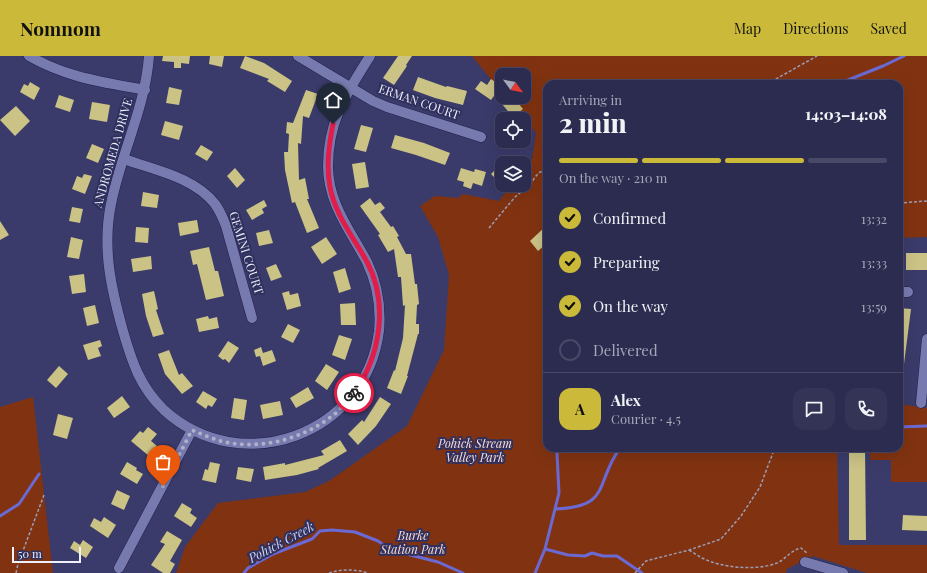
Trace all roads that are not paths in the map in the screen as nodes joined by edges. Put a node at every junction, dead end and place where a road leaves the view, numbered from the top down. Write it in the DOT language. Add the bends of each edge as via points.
graph roads {
  1 [pos="29,56"];
  2 [pos="149,56"];
  3 [pos="298,56"];
  4 [pos="370,56"];
  5 [pos="351,88"];
  6 [pos="145,90"];
  7 [pos="481,136"];
  8 [pos="124,159"];
  9 [pos="252,318"];
  10 [pos="927,339"];
  11 [pos="921,403"];
  12 [pos="192,430"];
  13 [pos="807,562"];
  14 [pos="119,568"];
  15 [pos="843,573"];
  1 -- 6 [label="street" via="70,75"];
  2 -- 6 [label="street, ANDROMEDA DRIVE"];
  3 -- 5 [label="street, ERMAN COURT"];
  4 -- 5 [label="street, ANDROMEDA DRIVE"];
  5 -- 7 [label="street, ERMAN COURT" via="387,107"];
  5 -- 12 [label="street, ANDROMEDA DRIVE" via="333,124 328,146 328,168 330,188 336,207 367,262 376,290 379,330 368,370 354,393 336,413 315,427 291,438 267,444 243,444 219,440"];
  6 -- 8 [label="street, ANDROMEDA DRIVE"];
  8 -- 9 [label="street, GEMINI COURT" via="185,181 214,203 226,226"];
  8 -- 12 [label="street, ANDROMEDA DRIVE" via="115,186 108,223 107,254 112,291 131,359 140,379 162,408"];
  10 -- 11 [label="street"];
  12 -- 14 [label="street"];
  13 -- 15 [label="street"];
}
